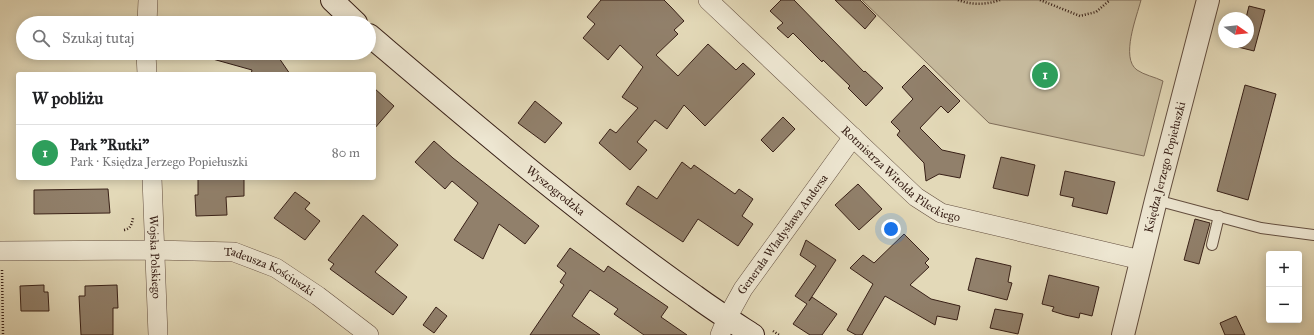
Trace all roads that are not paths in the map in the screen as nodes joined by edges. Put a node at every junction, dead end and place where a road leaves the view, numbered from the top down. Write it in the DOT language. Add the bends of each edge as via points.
graph roads {
  1 [pos="148,0"];
  2 [pos="332,0"];
  3 [pos="708,0"];
  4 [pos="1208,0"];
  5 [pos="147,16"];
  6 [pos="349,16"];
  7 [pos="376,40"];
  8 [pos="146,60"];
  9 [pos="147,72"];
  10 [pos="853,137"];
  11 [pos="152,180"];
  12 [pos="1156,200"];
  13 [pos="1219,216"];
  14 [pos="1314,235"];
  15 [pos="1212,245"];
  16 [pos="154,250"];
  17 [pos="1,258"];
  18 [pos="1140,260"];
  19 [pos="724,326"];
  20 [pos="158,335"];
  21 [pos="369,335"];
  22 [pos="753,335"];
  23 [pos="1123,335"];
  1 -- 5 [label="street"];
  2 -- 6 [label="main road"];
  3 -- 10 [label="street, Rotmistrza Witolda Pileckiego"];
  4 -- 12 [label="main road, Księdza Jerzego Popiełuszki"];
  7 -- 19 [label="main road, Wyszogrodzka" via="542,179 695,296"];
  8 -- 9 [label="street"];
  10 -- 18 [label="street, Rotmistrza Witolda Pileckiego" via="916,197 941,213"];
  10 -- 19 [label="street, Generała Władysława Andersa" via="743,290"];
  11 -- 16 [label="street, Wojska Polskiego"];
  12 -- 13 [label="lane"];
  12 -- 18 [label="main road, Księdza Jerzego Popiełuszki"];
  13 -- 14 [label="lane" via="1261,228"];
  13 -- 15 [label="lane"];
  16 -- 17 [label="street, Tadeusza Kościuszki"];
  16 -- 20 [label="street, Wojska Polskiego"];
  16 -- 21 [label="street, Tadeusza Kościuszki" via="234,252 276,268"];
  18 -- 23 [label="main road, Księdza Jerzego Popiełuszki"];
  19 -- 22 [label="main road, Wyszogrodzka"];
}
